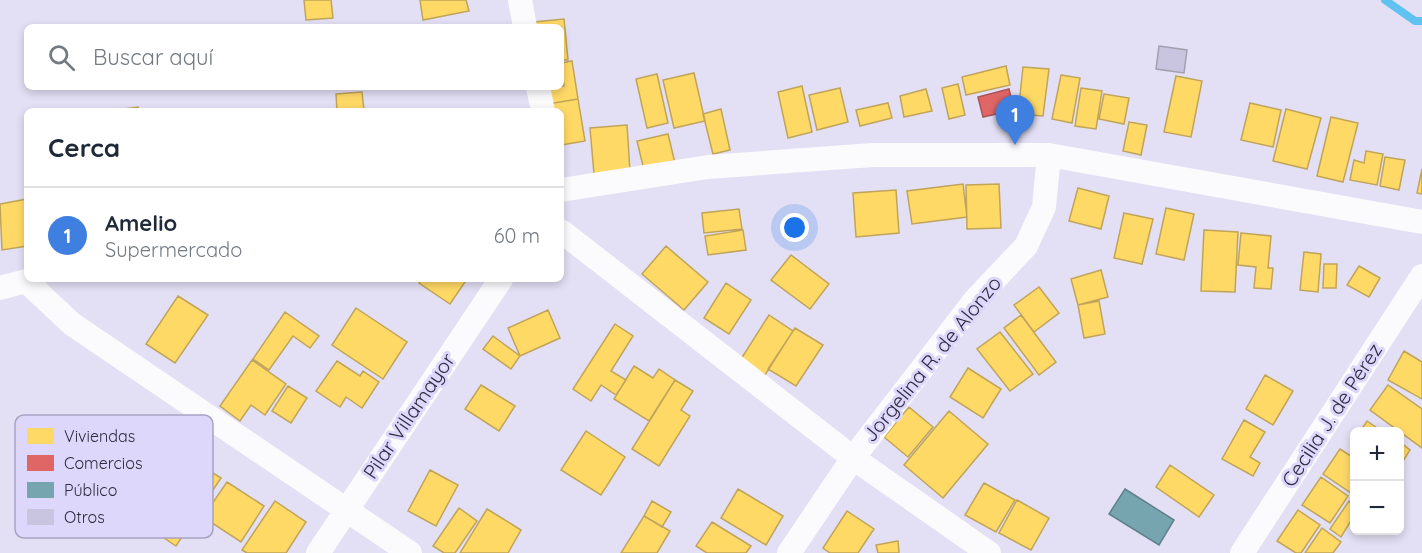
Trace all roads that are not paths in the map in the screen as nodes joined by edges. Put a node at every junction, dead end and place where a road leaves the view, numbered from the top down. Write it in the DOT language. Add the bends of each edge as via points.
graph roads {
  1 [pos="520,0"];
  2 [pos="524,24"];
  3 [pos="539,90"];
  4 [pos="542,108"];
  5 [pos="1049,155"];
  6 [pos="564,189"];
  7 [pos="1422,222"];
  8 [pos="564,233"];
  9 [pos="1422,276"];
  10 [pos="24,281"];
  11 [pos="31,282"];
  12 [pos="499,282"];
  13 [pos="0,288"];
  14 [pos="206,415"];
  15 [pos="213,420"];
  16 [pos="853,458"];
  17 [pos="346,510"];
  18 [pos="318,553"];
  19 [pos="410,553"];
  20 [pos="789,553"];
  21 [pos="989,553"];
  22 [pos="1242,553"];
  1 -- 2 [label="street"];
  3 -- 4 [label="street"];
  5 -- 6 [label="street" via="873,155 708,167"];
  5 -- 7 [label="street"];
  5 -- 16 [label="street, Jorgelina R. de Alonzo" via="1044,207 1026,246 975,300"];
  8 -- 16 [label="street"];
  9 -- 22 [label="street, Cecilia J. de Pérez"];
  10 -- 13 [label="street"];
  11 -- 14 [label="street" via="72,324"];
  12 -- 17 [label="street, Pilar Villamayor"];
  15 -- 17 [label="street"];
  16 -- 20 [label="street, Jorgelina R. de Alonzo"];
  16 -- 21 [label="street"];
  17 -- 18 [label="street, Pilar Villamayor"];
  17 -- 19 [label="street"];
}
